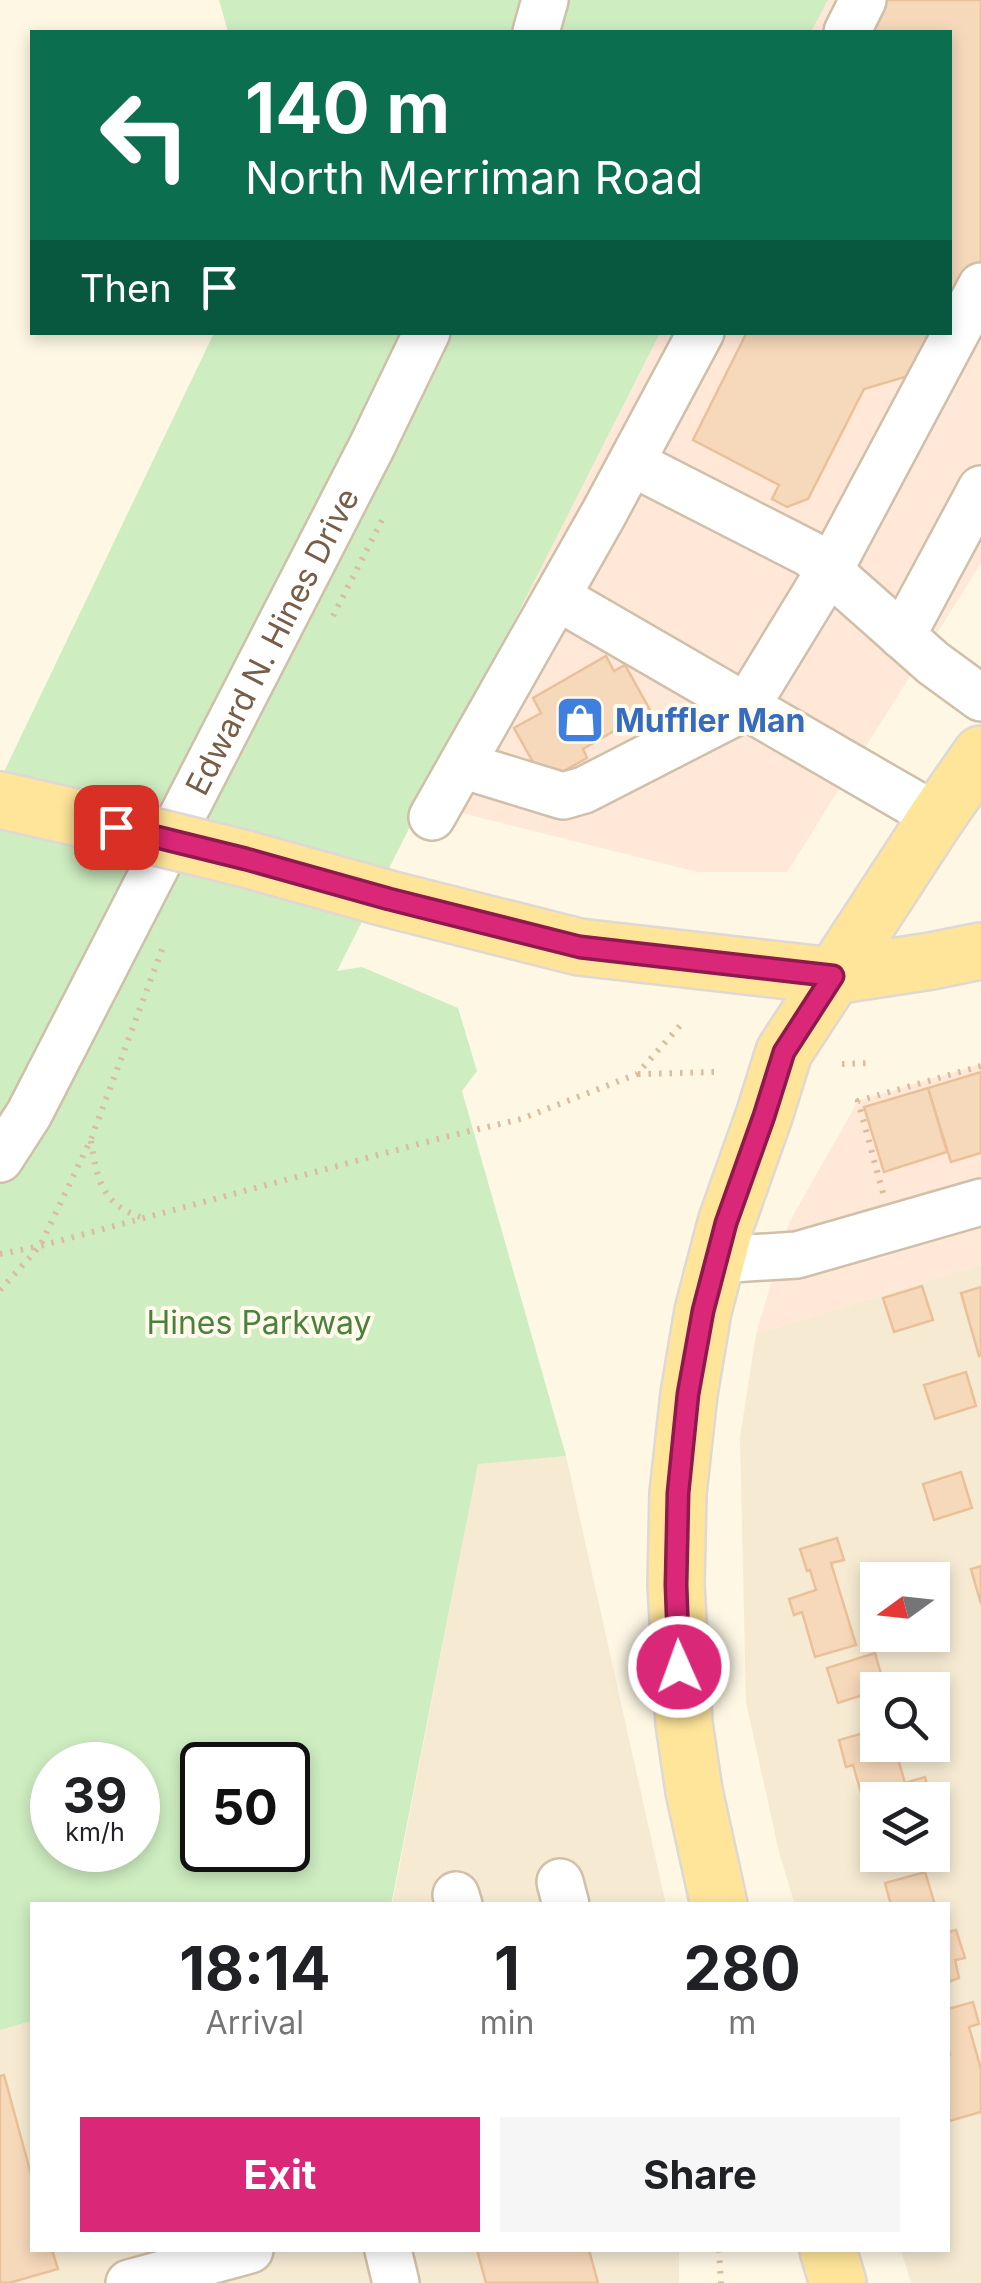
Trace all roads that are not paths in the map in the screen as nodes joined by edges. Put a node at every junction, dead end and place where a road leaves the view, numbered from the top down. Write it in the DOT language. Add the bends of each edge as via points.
graph roads {
  1 [pos="545,0"];
  2 [pos="863,0"];
  3 [pos="537,30"];
  4 [pos="848,30"];
  5 [pos="981,286"];
  6 [pos="426,335"];
  7 [pos="699,335"];
  8 [pos="632,462"];
  9 [pos="981,489"];
  10 [pos="830,571"];
  11 [pos="557,597"];
  12 [pos="902,636"];
  13 [pos="981,698"];
  14 [pos="746,707"];
  15 [pos="981,754"];
  16 [pos="462,764"];
  17 [pos="0,800"];
  18 [pos="432,817"];
  19 [pos="937,817"];
  20 [pos="981,950"];
  21 [pos="833,976"];
  22 [pos="0,1159"];
  23 [pos="981,1202"];
  24 [pos="717,1260"];
  25 [pos="718,1902"];
  26 [pos="243,2252"];
  27 [pos="388,2252"];
  28 [pos="829,2252"];
  29 [pos="129,2283"];
  30 [pos="396,2283"];
  31 [pos="838,2283"];
  1 -- 3 [label="street"];
  2 -- 4 [label="street"];
  5 -- 10 [label="street"];
  6 -- 22 [label="street, Edward N. Hines Drive" via="30,1114"];
  7 -- 8 [label="street"];
  8 -- 10 [label="street" via="810,554"];
  8 -- 11 [label="street"];
  9 -- 12 [label="street"];
  10 -- 12 [label="street"];
  10 -- 14 [label="street"];
  11 -- 14 [label="street"];
  11 -- 16 [label="street"];
  12 -- 13 [label="street"];
  14 -- 16 [label="street" via="563,796"];
  14 -- 19 [label="street"];
  15 -- 19 [label="main road"];
  16 -- 18 [label="street"];
  17 -- 21 [label="main road, bridge" via="580,947"];
  19 -- 21 [label="main road"];
  20 -- 21 [label="main road"];
  21 -- 24 [label="main road" via="784,1052"];
  23 -- 24 [label="street" via="797,1255"];
  24 -- 25 [label="main road" via="688,1394 676,1585 684,1723"];
  26 -- 29 [label="street"];
  27 -- 30 [label="street"];
  28 -- 31 [label="main road"];
}
